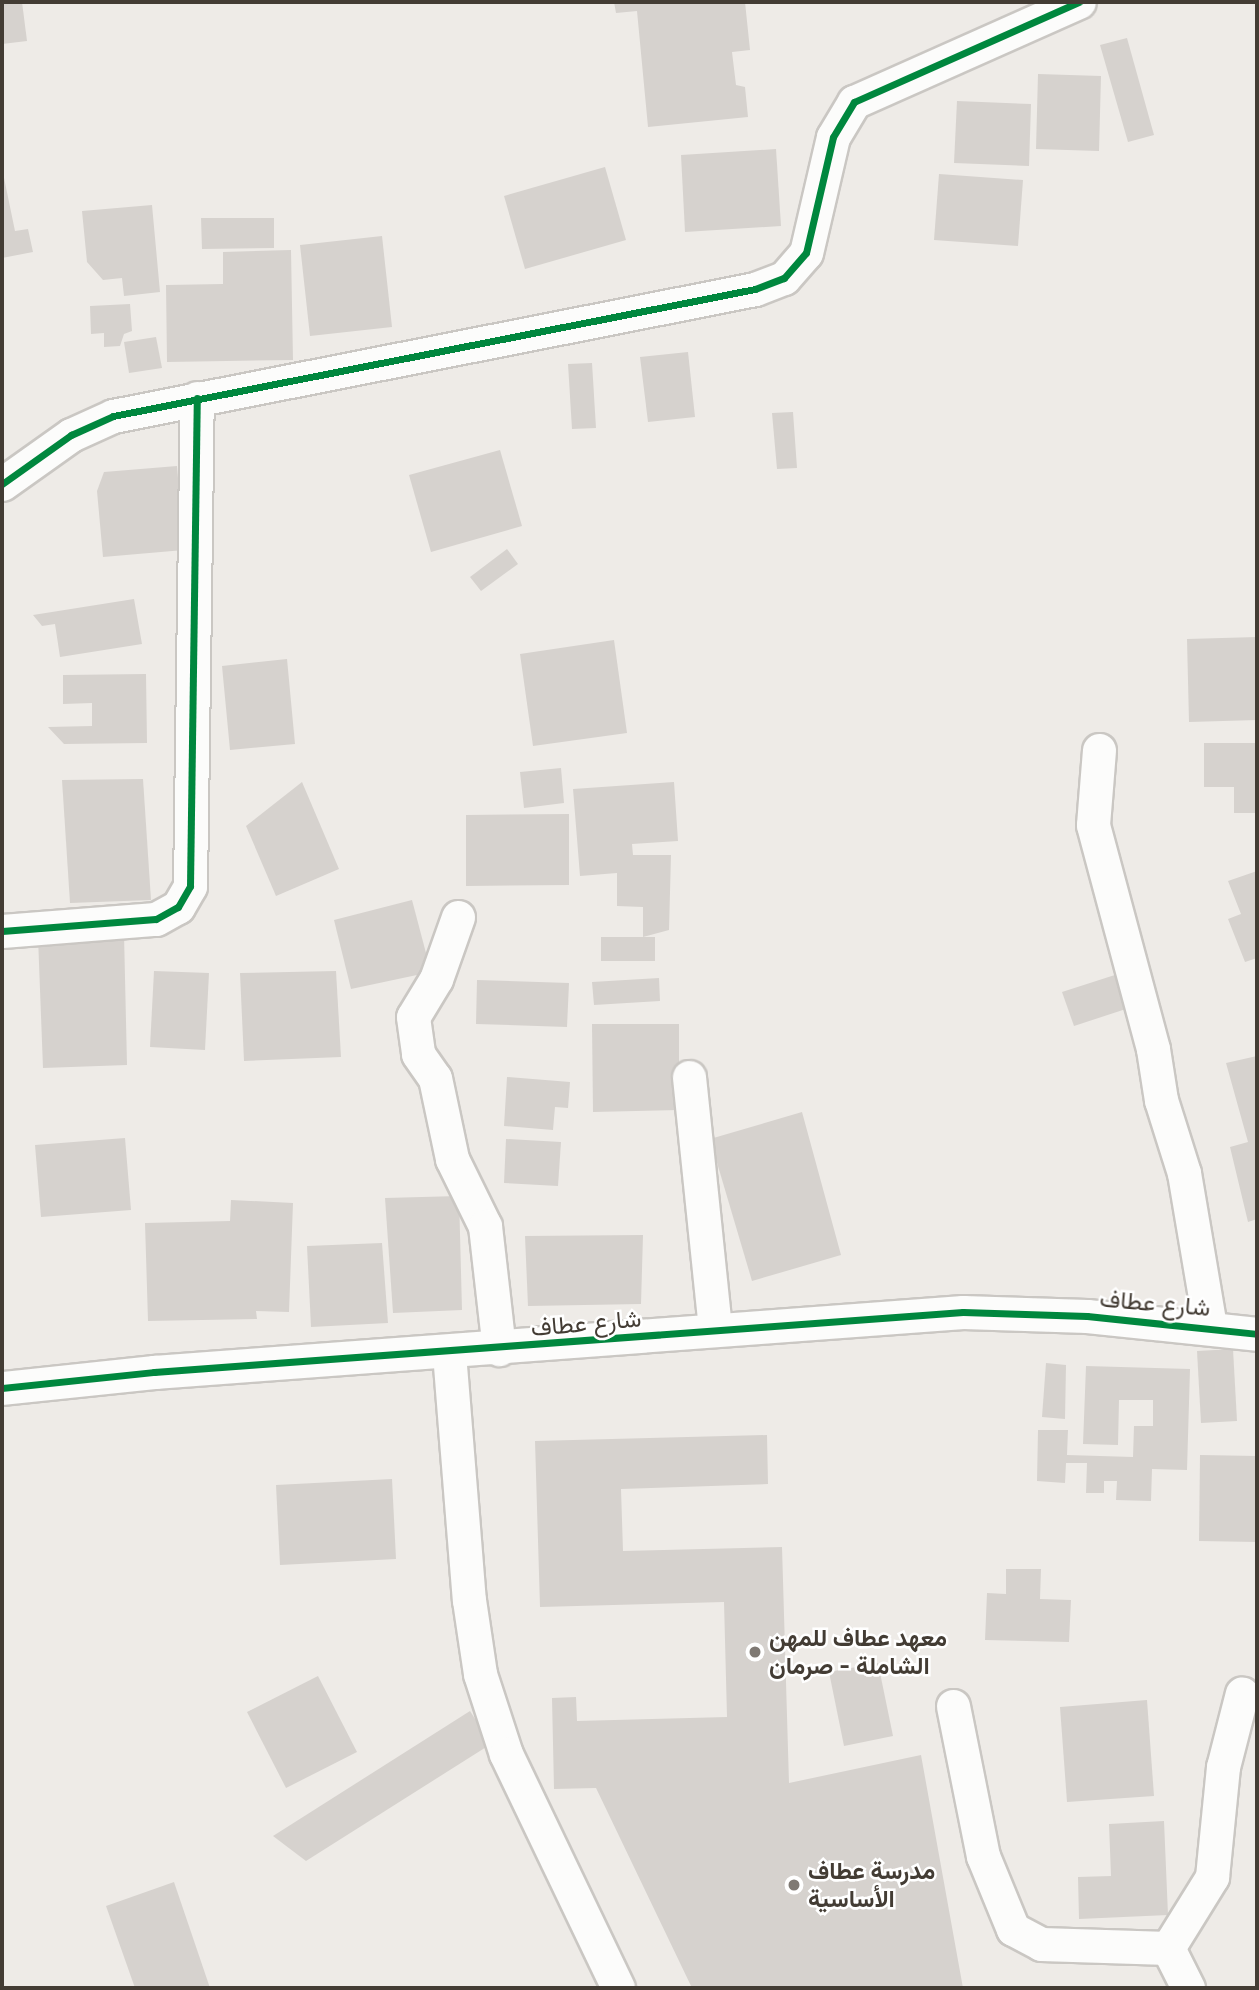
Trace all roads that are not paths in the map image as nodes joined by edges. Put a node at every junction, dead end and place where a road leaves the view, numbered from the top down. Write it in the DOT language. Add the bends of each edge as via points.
graph roads {
  1 [pos="1079,2"];
  2 [pos="197,398"];
  3 [pos="2,484"];
  4 [pos="1098,750"];
  5 [pos="458,917"];
  6 [pos="2,931"];
  7 [pos="689,1077"];
  8 [pos="1210,1327"];
  9 [pos="715,1330"];
  10 [pos="1257,1334"];
  11 [pos="499,1349"];
  12 [pos="449,1353"];
  13 [pos="2,1388"];
  14 [pos="1242,1693"];
  15 [pos="953,1706"];
  16 [pos="1168,1948"];
  17 [pos="618,1988"];
  18 [pos="1188,1988"];
  1 -- 2 [label="street" via="853,102 833,137 806,253 784,278 730,294"];
  2 -- 3 [label="street" via="113,416 71,435"];
  2 -- 6 [label="street" via="190,886 178,907 156,919"];
  4 -- 8 [label="street" via="1093,825 1153,1049 1161,1100 1184,1173"];
  5 -- 11 [label="street" via="436,979 413,1017 418,1054 435,1078 452,1159 485,1226"];
  7 -- 9 [label="street"];
  8 -- 9 [label="street, شارع عطاف" via="1087,1316 963,1312"];
  8 -- 10 [label="street, شارع عطاف"];
  9 -- 11 [label="street, شارع عطاف"];
  11 -- 12 [label="street, شارع عطاف"];
  12 -- 13 [label="street, شارع عطاف" via="154,1372"];
  12 -- 17 [label="street" via="469,1600 481,1674 506,1754"];
  14 -- 16 [label="street" via="1223,1767 1212,1877"];
  15 -- 16 [label="street" via="983,1856 1013,1929 1041,1944"];
  16 -- 18 [label="street"];
}
